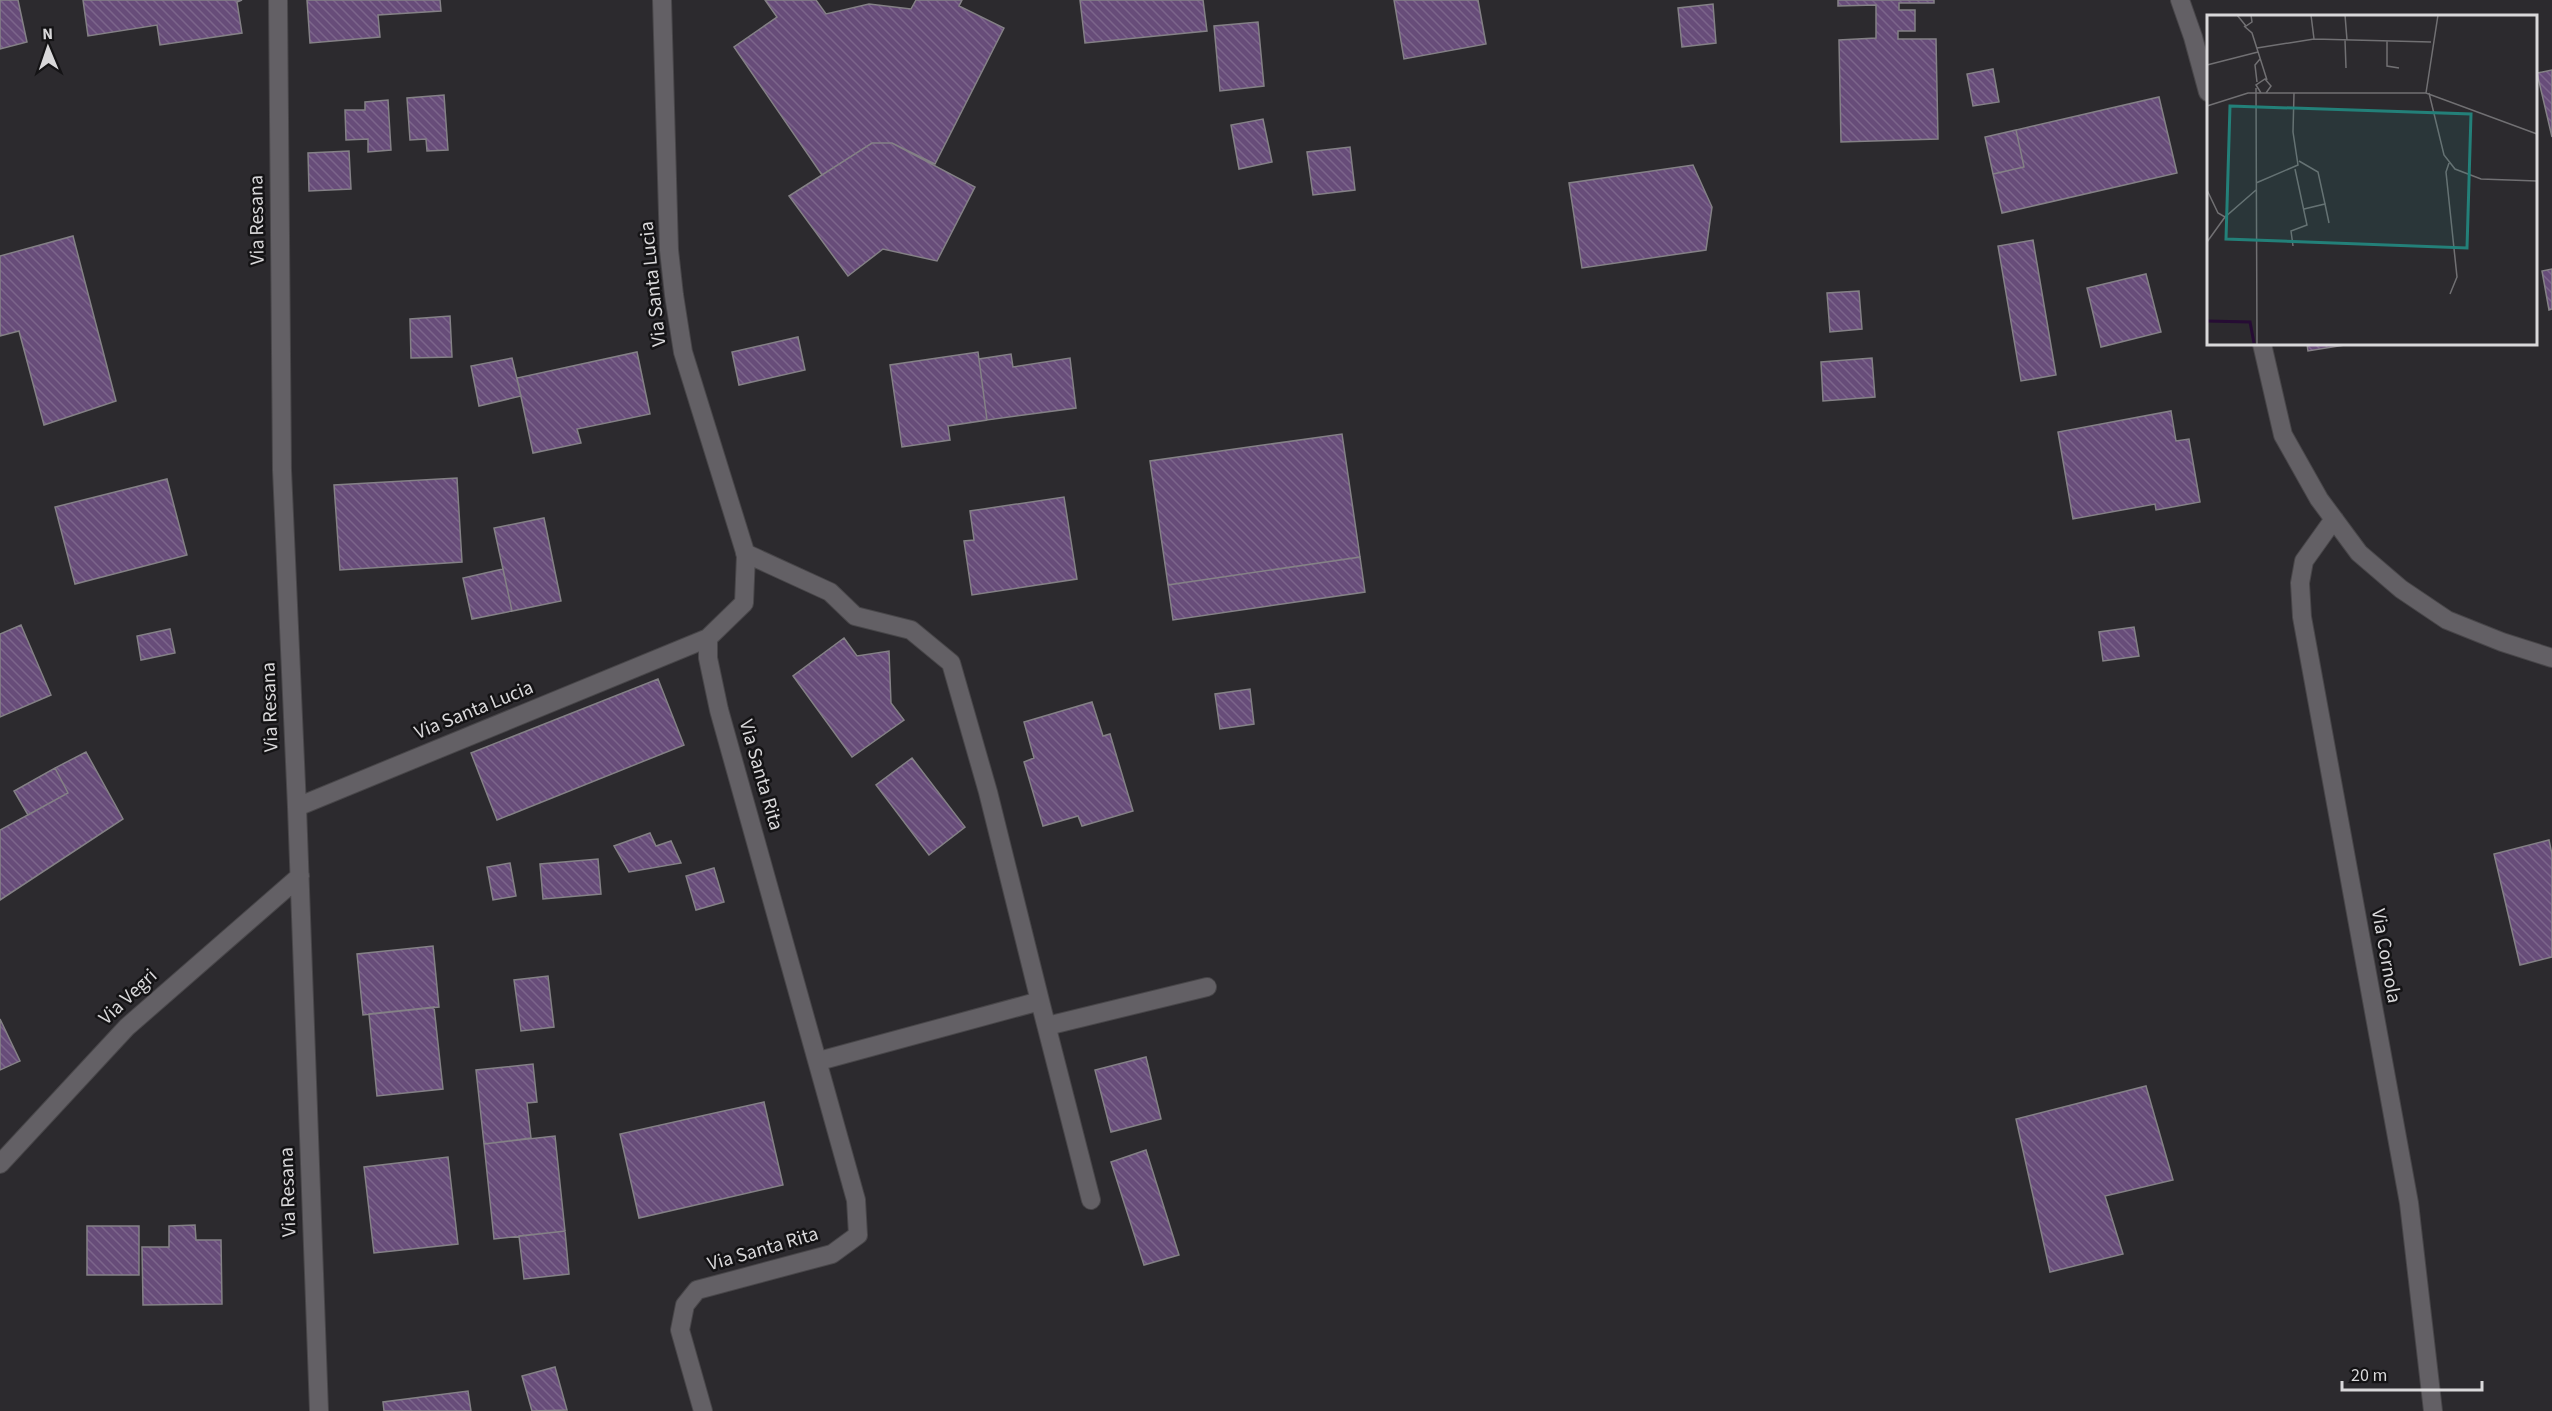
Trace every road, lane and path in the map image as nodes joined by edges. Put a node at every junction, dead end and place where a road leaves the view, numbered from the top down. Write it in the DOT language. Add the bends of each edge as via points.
graph roads {
  1 [pos="278,0"];
  2 [pos="662,0"];
  3 [pos="2180,0"];
  4 [pos="2207,88"];
  5 [pos="2262,345"];
  6 [pos="2334,519"];
  7 [pos="745,553"];
  8 [pos="708,638"];
  9 [pos="2552,658"];
  10 [pos="297,807"];
  11 [pos="300,876"];
  12 [pos="1208,987"];
  13 [pos="1040,1001"];
  14 [pos="1047,1026"];
  15 [pos="819,1062"];
  16 [pos="0,1164"];
  17 [pos="1091,1200"];
  18 [pos="319,1411"];
  19 [pos="703,1411"];
  20 [pos="2433,1411"];
  1 -- 10 [label="street, Via Resana" via="282,470"];
  2 -- 7 [label="street, Via Santa Lucia" via="669,250 674,295 683,352"];
  3 -- 4 [label="street"];
  5 -- 6 [label="street" via="2283,435"];
  6 -- 9 [label="street" via="2359,553 2401,589 2447,620"];
  6 -- 20 [label="street, Via Cornola" via="2304,561 2300,584 2302,617 2409,1203"];
  7 -- 8 [label="street, Via Santa Lucia" via="744,603"];
  7 -- 13 [label="street" via="830,592 855,616 911,630 951,663"];
  8 -- 10 [label="street, Via Santa Lucia"];
  8 -- 15 [label="street, Via Santa Rita" via="708,658 719,710"];
  10 -- 11 [label="street, Via Resana"];
  11 -- 16 [label="street, Via Vegri" via="127,1027"];
  11 -- 18 [label="street, Via Resana"];
  12 -- 14 [label="street"];
  13 -- 14 [label="street"];
  13 -- 15 [label="street"];
  14 -- 17 [label="street"];
  15 -- 19 [label="street, Via Santa Rita" via="856,1200 858,1235 832,1254 697,1290 685,1305 680,1330"];
}
